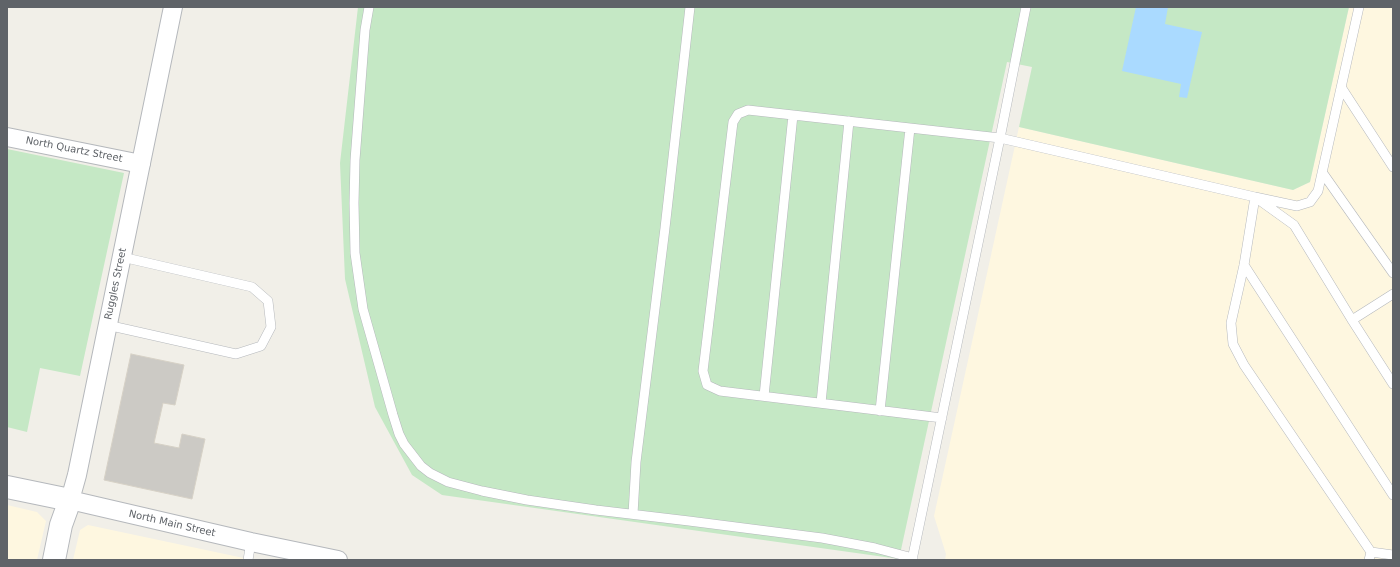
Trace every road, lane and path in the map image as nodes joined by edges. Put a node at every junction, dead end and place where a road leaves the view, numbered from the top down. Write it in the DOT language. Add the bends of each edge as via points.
graph roads {
  1 [pos="173,7"];
  2 [pos="369,7"];
  3 [pos="690,7"];
  4 [pos="1026,7"];
  5 [pos="1359,7"];
  6 [pos="1342,87"];
  7 [pos="793,116"];
  8 [pos="849,122"];
  9 [pos="910,128"];
  10 [pos="7,137"];
  11 [pos="1000,138"];
  12 [pos="141,164"];
  13 [pos="1393,167"];
  14 [pos="1322,172"];
  15 [pos="1255,197"];
  16 [pos="122,257"];
  17 [pos="1244,264"];
  18 [pos="1393,273"];
  19 [pos="1393,294"];
  20 [pos="1352,320"];
  21 [pos="107,325"];
  22 [pos="1393,384"];
  23 [pos="764,396"];
  24 [pos="821,403"];
  25 [pos="880,411"];
  26 [pos="942,418"];
  27 [pos="7,487"];
  28 [pos="1393,495"];
  29 [pos="70,500"];
  30 [pos="633,514"];
  31 [pos="251,542"];
  32 [pos="1393,554"];
  33 [pos="1370,556"];
  34 [pos="913,559"];
  35 [pos="54,560"];
  36 [pos="248,560"];
  37 [pos="338,560"];
  1 -- 12 [label="street, Ruggles Street"];
  2 -- 30 [label="lane" via="355,160 355,254 363,309 404,444 421,466 448,482 482,492 527,500"];
  3 -- 30 [label="lane" via="636,462"];
  4 -- 11 [label="lane"];
  5 -- 6 [label="lane"];
  6 -- 13 [label="lane"];
  6 -- 14 [label="lane"];
  7 -- 8 [label="lane"];
  7 -- 23 [label="lane"];
  7 -- 23 [label="lane" via="748,110 738,114 733,122 703,371 707,385 720,391"];
  8 -- 9 [label="lane"];
  8 -- 24 [label="lane"];
  9 -- 11 [label="lane"];
  9 -- 25 [label="lane"];
  10 -- 12 [label="street, North Quartz Street"];
  11 -- 15 [label="lane"];
  11 -- 26 [label="lane"];
  12 -- 16 [label="street, Ruggles Street"];
  14 -- 15 [label="lane" via="1318,191 1310,202 1297,206"];
  14 -- 18 [label="lane"];
  15 -- 17 [label="lane"];
  15 -- 20 [label="lane" via="1294,225"];
  16 -- 21 [label="street, Ruggles Street"];
  16 -- 21 [label="lane" via="252,287 268,301 271,326 260,346 236,354"];
  17 -- 28 [label="lane"];
  17 -- 33 [label="lane" via="1231,323 1233,344 1244,365"];
  19 -- 20 [label="lane"];
  20 -- 22 [label="lane"];
  21 -- 29 [label="street, Ruggles Street"];
  23 -- 24 [label="lane"];
  24 -- 25 [label="lane"];
  25 -- 26 [label="lane"];
  26 -- 34 [label="lane"];
  27 -- 29 [label="street, North Main Street"];
  29 -- 31 [label="street, North Main Street"];
  29 -- 35 [label="street, Ruggles Street" via="61,525"];
  30 -- 34 [label="lane" via="822,538 875,548"];
  31 -- 36 [label="lane"];
  31 -- 37 [label="street, North Main Street"];
  32 -- 33 [label="lane"];
}
